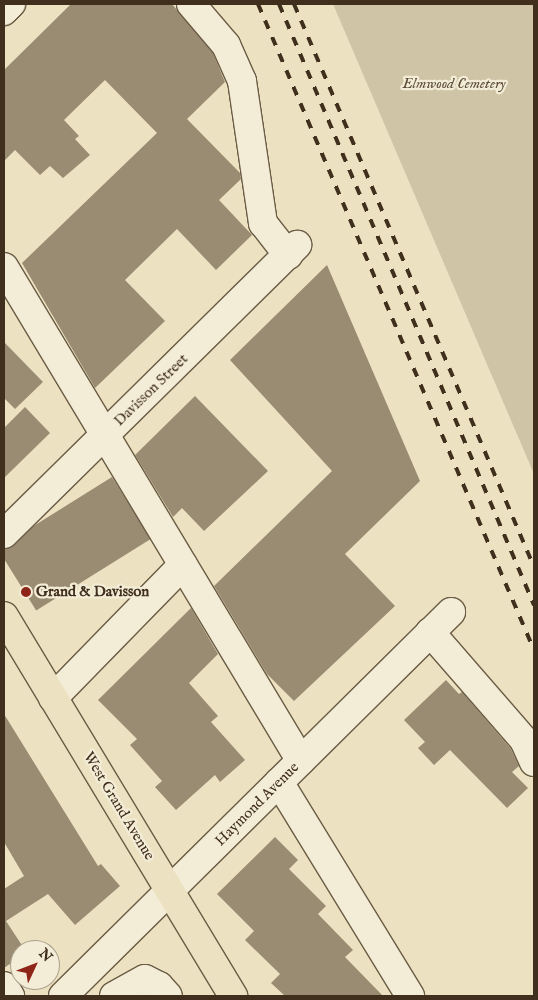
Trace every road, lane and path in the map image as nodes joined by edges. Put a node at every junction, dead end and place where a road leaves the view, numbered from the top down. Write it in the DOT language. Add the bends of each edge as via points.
graph roads {
  1 [pos="11,4"];
  2 [pos="191,4"];
  3 [pos="4,11"];
  4 [pos="4,267"];
  5 [pos="104,435"];
  6 [pos="4,534"];
  7 [pos="183,565"];
  8 [pos="451,612"];
  9 [pos="4,616"];
  10 [pos="430,632"];
  11 [pos="53,698"];
  12 [pos="301,761"];
  13 [pos="534,762"];
  14 [pos="279,782"];
  15 [pos="170,891"];
  16 [pos="90,970"];
  17 [pos="4,986"];
  18 [pos="10,996"];
  19 [pos="63,996"];
  20 [pos="104,996"];
  21 [pos="114,996"];
  22 [pos="168,996"];
  23 [pos="233,996"];
  24 [pos="410,996"];
  1 -- 3 [label="street"];
  2 -- 5 [label="street, Davisson Street" via="226,45 242,81 262,223 293,250"];
  4 -- 5 [label="street"];
  5 -- 6 [label="street, Davisson Street"];
  5 -- 7 [label="street"];
  7 -- 11 [label="street"];
  7 -- 12 [label="street"];
  8 -- 10 [label="street, Haymond Avenue"];
  9 -- 11 [label="main road, West Grand Avenue"];
  10 -- 12 [label="street, Haymond Avenue"];
  10 -- 13 [label="street" via="524,740"];
  11 -- 15 [label="main road, West Grand Avenue"];
  12 -- 14 [label="street, Haymond Avenue"];
  14 -- 15 [label="street, Haymond Avenue"];
  14 -- 24 [label="street"];
  15 -- 16 [label="street, Haymond Avenue"];
  15 -- 23 [label="main road, West Grand Avenue"];
  16 -- 19 [label="street, Haymond Avenue"];
  16 -- 20 [label="street"];
  17 -- 18 [label="street"];
  21 -- 22 [label="street" via="145,979 159,986"];
}
